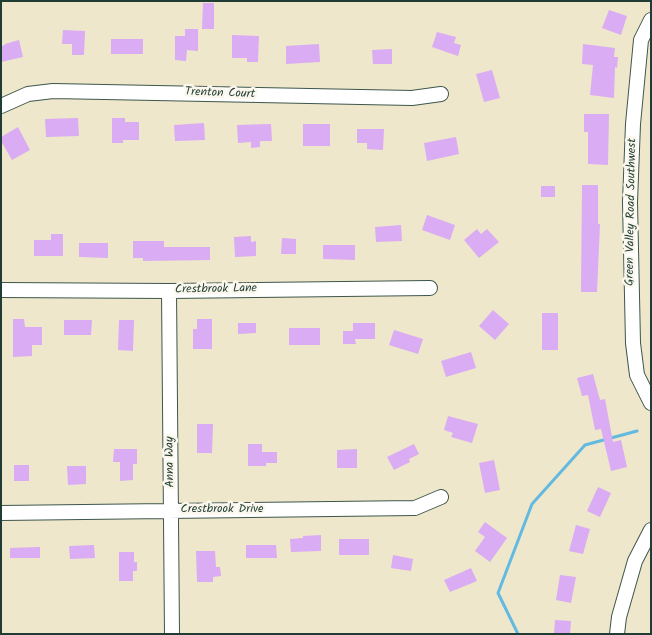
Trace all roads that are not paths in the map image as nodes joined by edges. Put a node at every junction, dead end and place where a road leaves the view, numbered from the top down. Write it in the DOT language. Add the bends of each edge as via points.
graph roads {
  1 [pos="651,20"];
  2 [pos="441,94"];
  3 [pos="1,106"];
  4 [pos="430,288"];
  5 [pos="1,290"];
  6 [pos="169,291"];
  7 [pos="651,403"];
  8 [pos="441,497"];
  9 [pos="171,510"];
  10 [pos="1,513"];
  11 [pos="651,530"];
  12 [pos="172,634"];
  13 [pos="617,634"];
  1 -- 7 [label="street, Green Valley Road Southwest" via="641,40 633,124 630,212 633,343 638,374"];
  2 -- 3 [label="street, Trenton Court" via="412,98 53,90 28,94"];
  4 -- 6 [label="street, Crestbrook Lane"];
  5 -- 6 [label="street, Crestbrook Lane"];
  6 -- 9 [label="street, Anna Way"];
  8 -- 9 [label="street, Crestbrook Drive" via="415,508"];
  9 -- 10 [label="street, Crestbrook Drive"];
  9 -- 12 [label="street, Anna Way"];
  11 -- 13 [label="street" via="635,560"];
}
